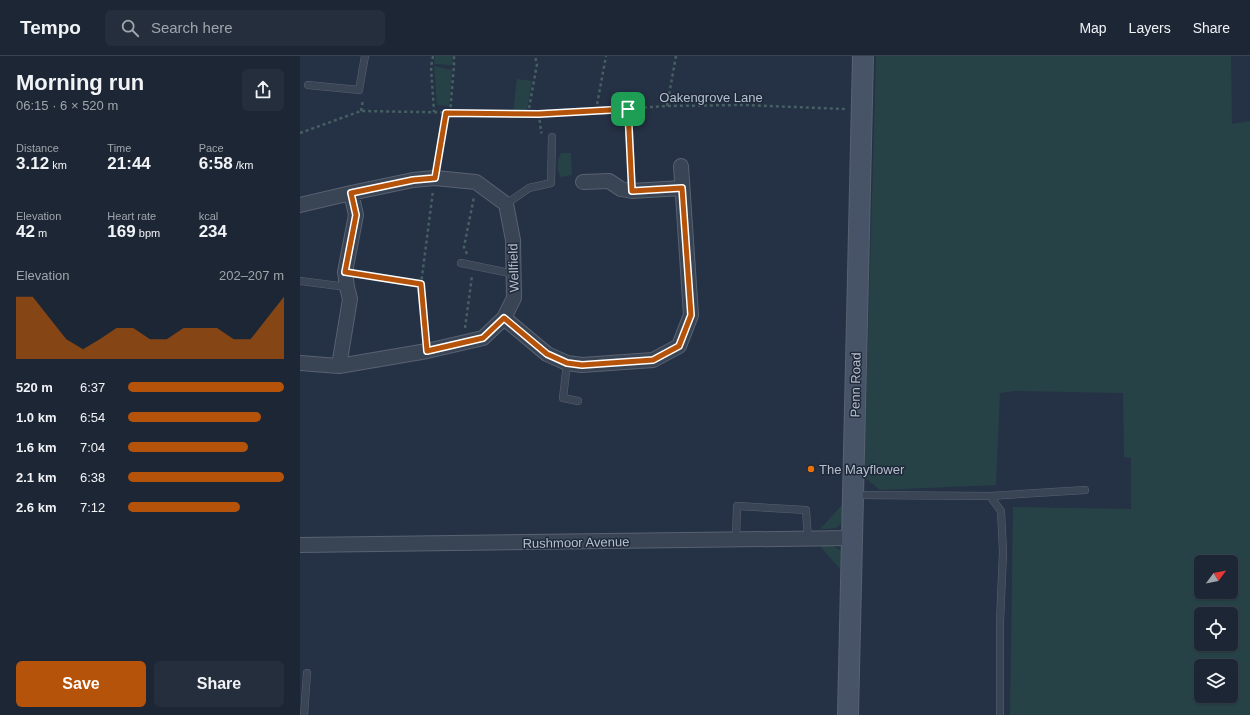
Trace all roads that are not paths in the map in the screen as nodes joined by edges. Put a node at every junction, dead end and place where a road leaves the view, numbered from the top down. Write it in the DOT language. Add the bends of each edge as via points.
graph roads {
  1 [pos="365,56"];
  2 [pos="863,56"];
  3 [pos="308,85"];
  4 [pos="552,137"];
  5 [pos="681,166"];
  6 [pos="583,182"];
  7 [pos="682,188"];
  8 [pos="351,193"];
  9 [pos="506,204"];
  10 [pos="300,205"];
  11 [pos="461,263"];
  12 [pos="514,274"];
  13 [pos="300,281"];
  14 [pos="347,287"];
  15 [pos="504,318"];
  16 [pos="300,363"];
  17 [pos="567,363"];
  18 [pos="339,366"];
  19 [pos="578,401"];
  20 [pos="1086,490"];
  21 [pos="852,495"];
  22 [pos="990,496"];
  23 [pos="851,538"];
  24 [pos="808,539"];
  25 [pos="736,540"];
  26 [pos="300,545"];
  27 [pos="307,673"];
  28 [pos="304,715"];
  29 [pos="848,715"];
  30 [pos="1000,715"];
  1 -- 3 [label="lane" via="359,90"];
  2 -- 21 [label="main road, Penn Road"];
  4 -- 9 [label="lane" via="551,183 529,188"];
  5 -- 7 [label="street"];
  6 -- 7 [label="street" via="609,181 621,189 632,191"];
  7 -- 17 [label="street" via="691,315 679,346 653,360 582,365"];
  8 -- 9 [label="street" via="435,178 476,182"];
  8 -- 10 [label="street"];
  8 -- 14 [label="street" via="356,215 345,272"];
  9 -- 12 [label="street, Wellfield" via="513,240"];
  11 -- 12 [label="lane"];
  12 -- 15 [label="street, Wellfield" via="514,298"];
  13 -- 14 [label="lane"];
  14 -- 18 [label="street" via="350,298"];
  15 -- 17 [label="street" via="547,354"];
  15 -- 18 [label="street, Wellfield" via="483,338 427,351"];
  16 -- 18 [label="street, Wellfield"];
  17 -- 19 [label="lane" via="563,398"];
  20 -- 22 [label="lane"];
  21 -- 22 [label="lane"];
  21 -- 23 [label="main road, Penn Road"];
  22 -- 30 [label="lane" via="1001,511 1003,552"];
  23 -- 24 [label="street, Rushmoor Avenue"];
  23 -- 29 [label="main road, Penn Road"];
  24 -- 25 [label="street, Rushmoor Avenue"];
  24 -- 25 [label="lane" via="806,510 737,506"];
  25 -- 26 [label="street, Rushmoor Avenue"];
  27 -- 28 [label="lane"];
}
